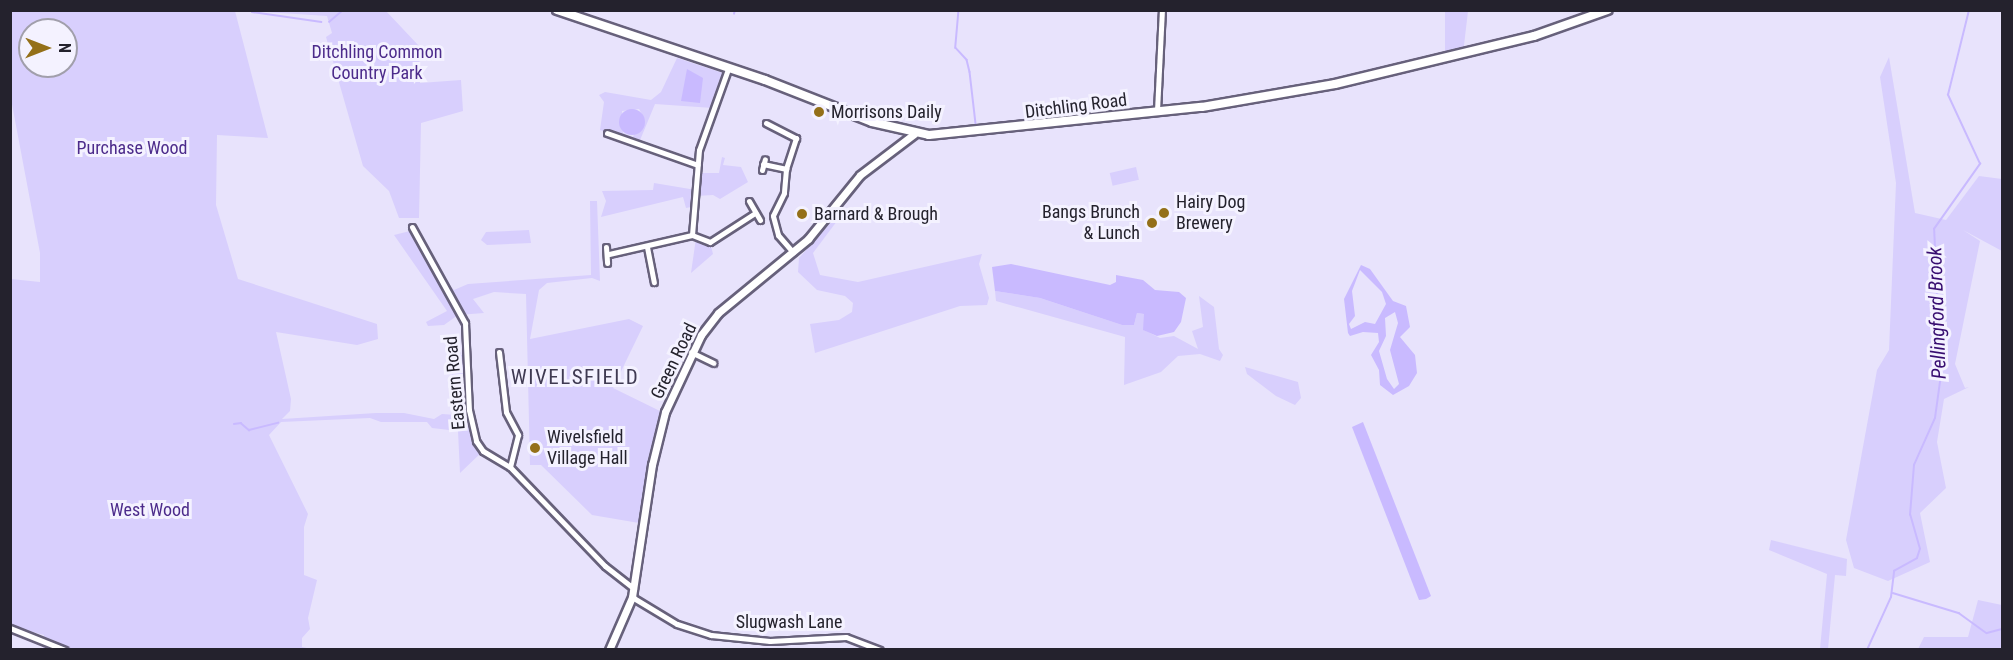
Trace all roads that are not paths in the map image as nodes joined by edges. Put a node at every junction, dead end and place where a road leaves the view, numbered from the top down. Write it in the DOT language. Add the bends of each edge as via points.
graph roads {
  1 [pos="557,10"];
  2 [pos="1162,10"];
  3 [pos="1608,10"];
  4 [pos="728,69"];
  5 [pos="1156,111"];
  6 [pos="766,123"];
  7 [pos="608,133"];
  8 [pos="914,134"];
  9 [pos="615,136"];
  10 [pos="612,143"];
  11 [pos="763,164"];
  12 [pos="698,165"];
  13 [pos="786,169"];
  14 [pos="749,201"];
  15 [pos="755,213"];
  16 [pos="760,220"];
  17 [pos="412,227"];
  18 [pos="692,235"];
  19 [pos="606,247"];
  20 [pos="647,247"];
  21 [pos="793,252"];
  22 [pos="609,254"];
  23 [pos="608,263"];
  24 [pos="654,282"];
  25 [pos="500,352"];
  26 [pos="691,352"];
  27 [pos="714,363"];
  28 [pos="510,467"];
  29 [pos="634,589"];
  30 [pos="632,597"];
  31 [pos="10,628"];
  32 [pos="65,650"];
  33 [pos="609,650"];
  34 [pos="880,650"];
  1 -- 4 [label="main road, Ditchling Road"];
  2 -- 5 [label="street"];
  3 -- 5 [label="main road, Ditchling Road" via="1534,36 1335,84"];
  4 -- 8 [label="main road, Ditchling Road"];
  4 -- 12 [label="street" via="699,150"];
  5 -- 8 [label="main road, Ditchling Road" via="1002,129"];
  6 -- 13 [label="street" via="796,138"];
  7 -- 9 [label="street"];
  8 -- 21 [label="street, Green Road" via="860,175 825,220"];
  9 -- 10 [label="street"];
  9 -- 12 [label="street"];
  11 -- 13 [label="street"];
  12 -- 18 [label="street"];
  13 -- 21 [label="street" via="784,193 773,216 778,235"];
  14 -- 15 [label="street"];
  15 -- 16 [label="street"];
  15 -- 18 [label="street" via="710,242"];
  17 -- 28 [label="street, Eastern Road" via="465,323 471,431 483,451"];
  18 -- 20 [label="street"];
  19 -- 22 [label="street"];
  20 -- 22 [label="street"];
  20 -- 24 [label="street"];
  21 -- 26 [label="street, Green Road" via="718,313"];
  22 -- 23 [label="street"];
  25 -- 28 [label="street" via="506,412 518,435"];
  26 -- 27 [label="street"];
  26 -- 29 [label="street, Green Road" via="665,412 654,453"];
  28 -- 29 [label="street, Eastern Road" via="605,567"];
  29 -- 30 [label="street, Green Road"];
  30 -- 33 [label="street, Green Road"];
  30 -- 34 [label="street, Slugwash Lane" via="677,624 711,635 770,641 846,636"];
  31 -- 32 [label="street"];
}
